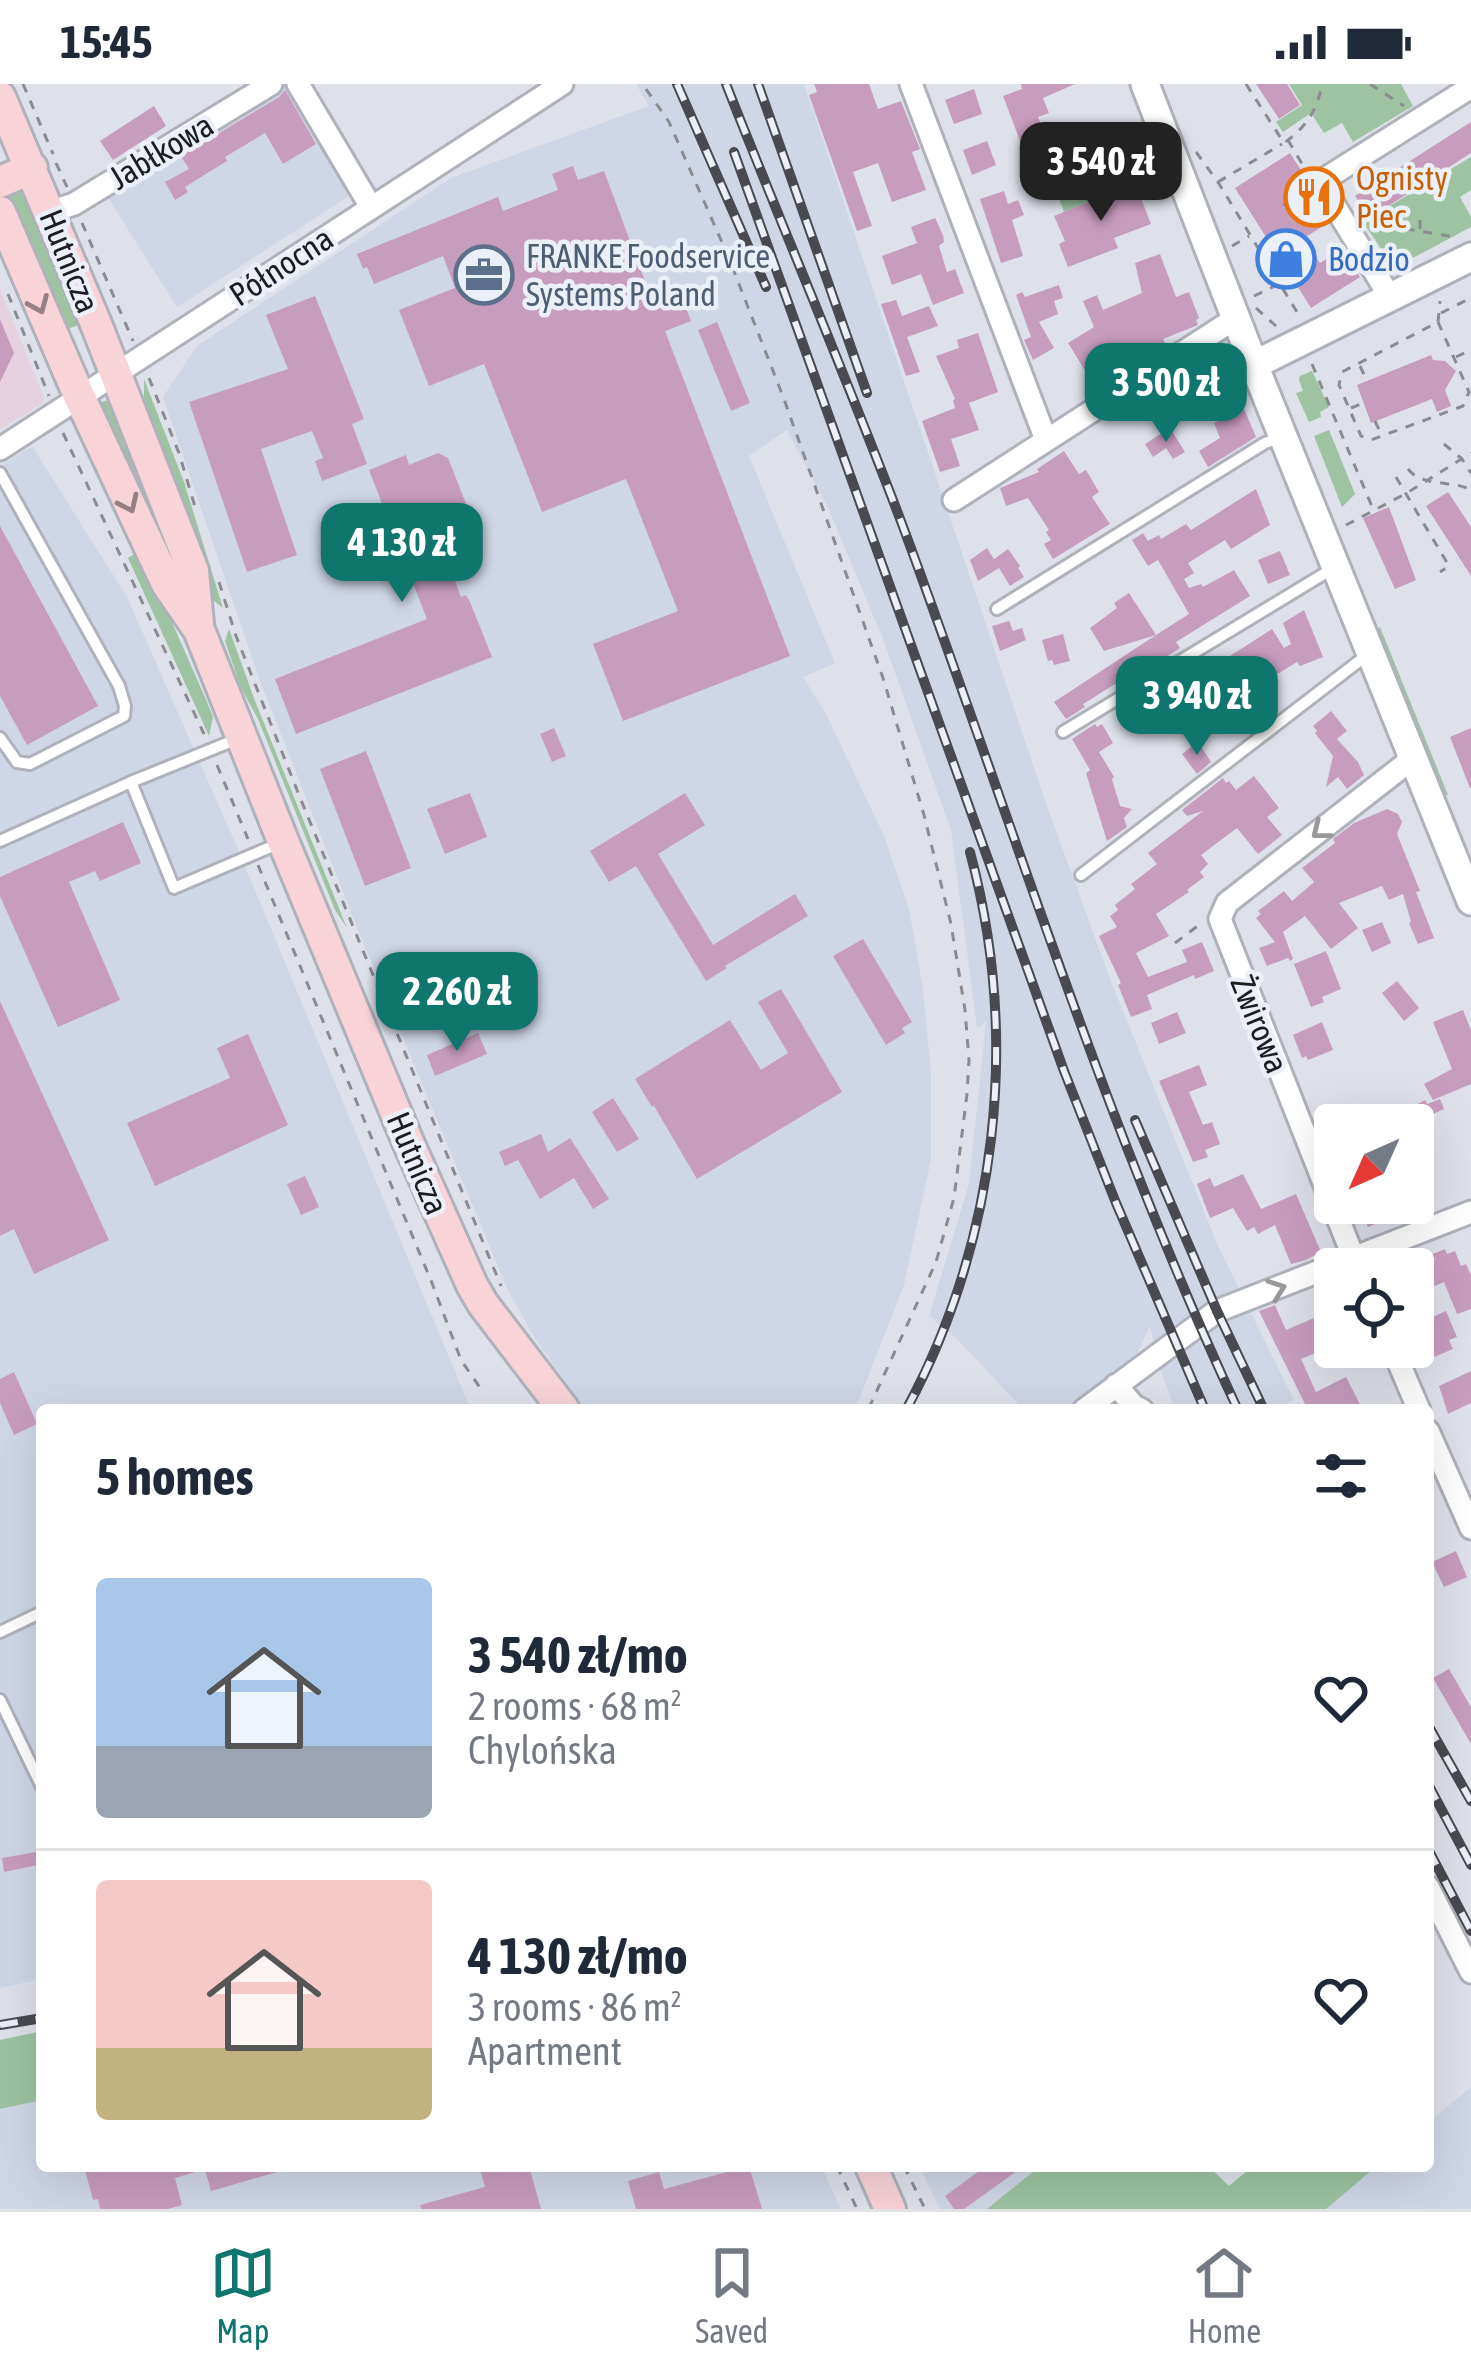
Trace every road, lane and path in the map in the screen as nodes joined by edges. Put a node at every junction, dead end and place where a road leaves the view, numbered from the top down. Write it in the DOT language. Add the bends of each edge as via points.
graph roads {
  1 [pos="271,84"];
  2 [pos="298,84"];
  3 [pos="562,84"];
  4 [pos="911,84"];
  5 [pos="1144,84"];
  6 [pos="1246,84"];
  7 [pos="1322,84"];
  8 [pos="1370,84"];
  9 [pos="1471,87"];
  10 [pos="646,88"];
  11 [pos="0,97"];
  12 [pos="1270,106"];
  13 [pos="1263,110"];
  14 [pos="1423,118"];
  15 [pos="1284,143"];
  16 [pos="1194,150"];
  17 [pos="32,168"];
  18 [pos="0,182"];
  19 [pos="1218,182"];
  20 [pos="1320,182"];
  21 [pos="1283,205"];
  22 [pos="370,207"];
  23 [pos="0,212"];
  24 [pos="50,212"];
  25 [pos="1420,217"];
  26 [pos="1256,223"];
  27 [pos="1367,223"];
  28 [pos="1245,230"];
  29 [pos="1420,230"];
  30 [pos="1250,236"];
  31 [pos="1230,247"];
  32 [pos="1467,248"];
  33 [pos="1279,284"];
  34 [pos="8,294"];
  35 [pos="1390,297"];
  36 [pos="1471,298"];
  37 [pos="1439,299"];
  38 [pos="1243,308"];
  39 [pos="121,313"];
  40 [pos="1439,314"];
  41 [pos="1301,320"];
  42 [pos="1438,322"];
  43 [pos="131,335"];
  44 [pos="1471,350"];
  45 [pos="1454,358"];
  46 [pos="1312,363"];
  47 [pos="1359,363"];
  48 [pos="1254,365"];
  49 [pos="131,373"];
  50 [pos="1367,381"];
  51 [pos="65,399"];
  52 [pos="1346,402"];
  53 [pos="1364,403"];
  54 [pos="1332,408"];
  55 [pos="1351,412"];
  56 [pos="1376,421"];
  57 [pos="58,422"];
  58 [pos="1337,422"];
  59 [pos="1382,436"];
  60 [pos="1283,437"];
  61 [pos="1046,440"];
  62 [pos="1444,444"];
  63 [pos="0,449"];
  64 [pos="1471,453"];
  65 [pos="1462,459"];
  66 [pos="1408,469"];
  67 [pos="0,473"];
  68 [pos="1471,473"];
  69 [pos="1396,477"];
  70 [pos="1426,481"];
  71 [pos="1471,490"];
  72 [pos="1407,494"];
  73 [pos="954,500"];
  74 [pos="1373,509"];
  75 [pos="198,515"];
  76 [pos="1344,526"];
  77 [pos="1336,567"];
  78 [pos="1440,572"];
  79 [pos="218,578"];
  80 [pos="997,609"];
  81 [pos="199,630"];
  82 [pos="1370,653"];
  83 [pos="1063,732"];
  84 [pos="241,737"];
  85 [pos="0,738"];
  86 [pos="211,750"];
  87 [pos="1412,759"];
  88 [pos="131,782"];
  89 [pos="0,841"];
  90 [pos="283,841"];
  91 [pos="254,854"];
  92 [pos="1081,875"];
  93 [pos="1471,902"];
  94 [pos="1223,909"];
  95 [pos="1175,943"];
  96 [pos="1471,1212"];
  97 [pos="1350,1248"];
  98 [pos="1391,1248"];
  99 [pos="1314,1278"];
  100 [pos="507,1298"];
  101 [pos="1401,1368"];
  102 [pos="1116,1385"];
  103 [pos="483,1392"];
  104 [pos="559,1404"];
  105 [pos="871,1404"];
  106 [pos="1092,1404"];
  107 [pos="1132,1404"];
  108 [pos="1416,1404"];
  109 [pos="1434,1445"];
  110 [pos="1471,1528"];
  111 [pos="36,1615"];
  112 [pos="0,1632"];
  113 [pos="0,1700"];
  114 [pos="36,1775"];
  115 [pos="1434,1899"];
  116 [pos="1471,1972"];
  117 [pos="840,2172"];
  118 [pos="874,2172"];
  119 [pos="907,2172"];
  120 [pos="857,2209"];
  121 [pos="890,2209"];
  122 [pos="925,2209"];
  1 -- 24 [label="street, Jabłkowa"];
  2 -- 22 [label="street"];
  3 -- 22 [label="street, Północna"];
  4 -- 61 [label="street"];
  5 -- 38 [label="street"];
  6 -- 13 [label="path"];
  7 -- 15 [label="path" via="1304,128"];
  8 -- 14 [label="path"];
  9 -- 14 [label="street"];
  10 -- 105 [label="path" via="728,256 795,430 884,678 951,924 969,1060 961,1148 944,1238"];
  11 -- 17 [label="main road, Hutnicza"];
  12 -- 13 [label="path"];
  13 -- 15 [label="path"];
  14 -- 20 [label="street"];
  15 -- 19 [label="path"];
  16 -- 19 [label="path"];
  17 -- 18 [label="main road"];
  17 -- 24 [label="main road, Hutnicza"];
  19 -- 28 [label="path"];
  20 -- 21 [label="path"];
  20 -- 35 [label="street"];
  22 -- 49 [label="street, Północna"];
  23 -- 51 [label="main road, Hutnicza, one-way"];
  24 -- 49 [label="main road, Hutnicza"];
  25 -- 29 [label="path"];
  26 -- 28 [label="path"];
  27 -- 29 [label="path"];
  28 -- 30 [label="path"];
  29 -- 32 [label="path"];
  30 -- 31 [label="path"];
  30 -- 33 [label="path"];
  32 -- 35 [label="street"];
  33 -- 38 [label="path"];
  33 -- 41 [label="path"];
  34 -- 51 [label="path"];
  35 -- 48 [label="street"];
  36 -- 40 [label="path"];
  37 -- 40 [label="path"];
  38 -- 48 [label="street"];
  38 -- 61 [label="street"];
  39 -- 43 [label="path"];
  40 -- 42 [label="path"];
  42 -- 45 [label="path"];
  42 -- 47 [label="path"];
  44 -- 45 [label="path"];
  45 -- 59 [label="path" via="1469,392 1462,406"];
  46 -- 54 [label="path"];
  47 -- 50 [label="path"];
  47 -- 52 [label="path" via="1342,372"];
  48 -- 60 [label="street"];
  49 -- 51 [label="street, Północna"];
  49 -- 75 [label="path" via="178,453"];
  49 -- 81 [label="main road, Hutnicza" via="194,571"];
  51 -- 63 [label="street, Północna"];
  51 -- 81 [label="main road, Hutnicza, one-way"];
  52 -- 54 [label="path"];
  52 -- 55 [label="path"];
  53 -- 55 [label="path"];
  54 -- 58 [label="path"];
  55 -- 58 [label="path"];
  55 -- 59 [label="path" via="1360,436"];
  56 -- 59 [label="path"];
  57 -- 86 [label="path"];
  58 -- 74 [label="path"];
  60 -- 77 [label="street"];
  60 -- 80 [label="lane"];
  61 -- 73 [label="street"];
  62 -- 65 [label="path"];
  64 -- 65 [label="path"];
  65 -- 68 [label="path"];
  65 -- 70 [label="path"];
  66 -- 70 [label="path"];
  67 -- 85 [label="lane" via="125,706 124,716 30,764 17,762"];
  69 -- 72 [label="path"];
  70 -- 71 [label="path"];
  70 -- 72 [label="path"];
  72 -- 74 [label="path"];
  72 -- 78 [label="path" via="1449,566"];
  74 -- 76 [label="path"];
  77 -- 82 [label="street"];
  77 -- 83 [label="lane"];
  79 -- 100 [label="path"];
  81 -- 84 [label="main road, Hutnicza"];
  82 -- 87 [label="street"];
  82 -- 92 [label="lane"];
  84 -- 86 [label="lane"];
  84 -- 90 [label="main road, Hutnicza"];
  86 -- 88 [label="lane"];
  86 -- 91 [label="path"];
  87 -- 93 [label="street"];
  87 -- 94 [label="street, one-way"];
  88 -- 89 [label="lane"];
  88 -- 91 [label="lane" via="174,888"];
  90 -- 91 [label="lane"];
  90 -- 104 [label="main road, Hutnicza" via="472,1285"];
  91 -- 103 [label="path" via="461,1360"];
  94 -- 95 [label="path"];
  94 -- 97 [label="street, Żwirowa" via="1221,925"];
  96 -- 98 [label="street"];
  102 -- 99 [label="street, one-way" via="1217,1311"];
  101 -- 108 [label="street"];
  102 -- 106 [label="street"];
  102 -- 107 [label="street"];
  109 -- 110 [label="street"];
  111 -- 112 [label="lane"];
  113 -- 114 [label="lane"];
  115 -- 116 [label="street"];
  117 -- 120 [label="path"];
  118 -- 121 [label="main road"];
  119 -- 122 [label="path"];
}
